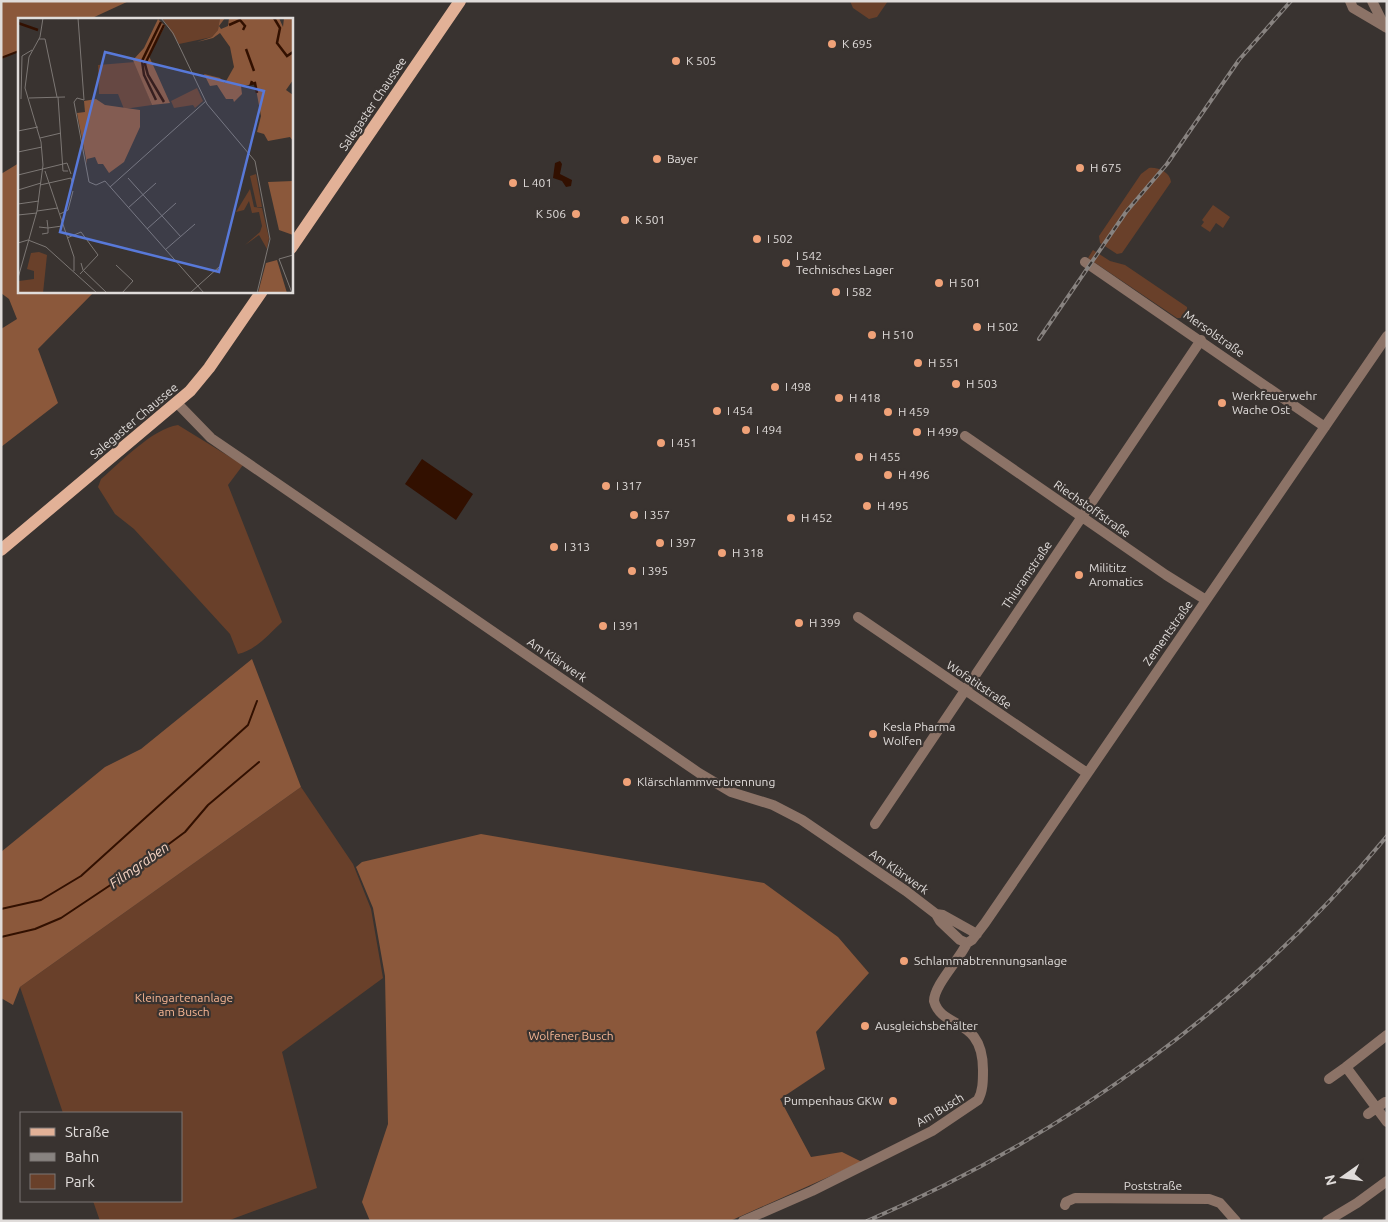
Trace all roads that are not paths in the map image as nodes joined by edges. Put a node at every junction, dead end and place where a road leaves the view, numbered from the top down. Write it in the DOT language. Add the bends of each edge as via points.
graph roads {
  1 [pos="460,1"];
  2 [pos="1350,1"];
  3 [pos="1372,1"];
  4 [pos="1386,28"];
  5 [pos="292,247"];
  6 [pos="1086,262"];
  7 [pos="261,292"];
  8 [pos="1387,336"];
  9 [pos="1201,340"];
  10 [pos="177,403"];
  11 [pos="1325,427"];
  12 [pos="965,436"];
  13 [pos="1081,517"];
  14 [pos="1,550"];
  15 [pos="1206,600"];
  16 [pos="858,617"];
  17 [pos="965,691"];
  18 [pos="1087,773"];
  19 [pos="875,824"];
  20 [pos="936,914"];
  21 [pos="977,934"];
  22 [pos="967,942"];
  23 [pos="1387,1035"];
  24 [pos="1346,1067"];
  25 [pos="1330,1080"];
  26 [pos="1386,1102"];
  27 [pos="1372,1111"];
  28 [pos="1387,1122"];
  29 [pos="1387,1181"];
  30 [pos="1065,1205"];
  31 [pos="1334,1219"];
  32 [pos="743,1221"];
  33 [pos="1236,1221"];
  1 -- 5 [label="main road, Salegaster Chaussee"];
  2 -- 4 [label="street" via="1353,8"];
  3 -- 4 [label="street"];
  6 -- 9 [label="street, Mersolstraße"];
  7 -- 10 [label="main road, Salegaster Chaussee" via="209,368"];
  8 -- 11 [label="street, Zementstraße"];
  9 -- 11 [label="street, Mersolstraße"];
  9 -- 13 [label="street, Thiuramstraße"];
  10 -- 14 [label="main road, Salegaster Chaussee"];
  10 -- 20 [label="street, Am Klärwerk" via="211,438 699,772 731,792 773,805 795,816"];
  11 -- 15 [label="street, Zementstraße"];
  12 -- 13 [label="street, Riechstoffstraße"];
  13 -- 15 [label="street, Riechstoffstraße"];
  13 -- 17 [label="street, Thiuramstraße"];
  15 -- 18 [label="street, Zementstraße"];
  16 -- 17 [label="street, Wofatitstraße"];
  17 -- 18 [label="street, Wofatitstraße"];
  17 -- 19 [label="street, Thiuramstraße"];
  18 -- 21 [label="street, Zementstraße"];
  20 -- 21 [label="street, Am Klärwerk"];
  20 -- 22 [label="street, Am Klärwerk" via="960,940"];
  21 -- 22 [label="street, Zementstraße"];
  22 -- 32 [label="street, Am Busch" via="937,990 934,1002 942,1012 973,1034 981,1047 983,1081 978,1100 932,1130 812,1191"];
  23 -- 24 [label="street"];
  24 -- 25 [label="street"];
  24 -- 27 [label="street"];
  26 -- 27 [label="street"];
  27 -- 28 [label="street"];
  29 -- 31 [label="street"];
  30 -- 33 [label="street, Poststraße" via="1075,1198 1209,1199 1220,1203"];
}
